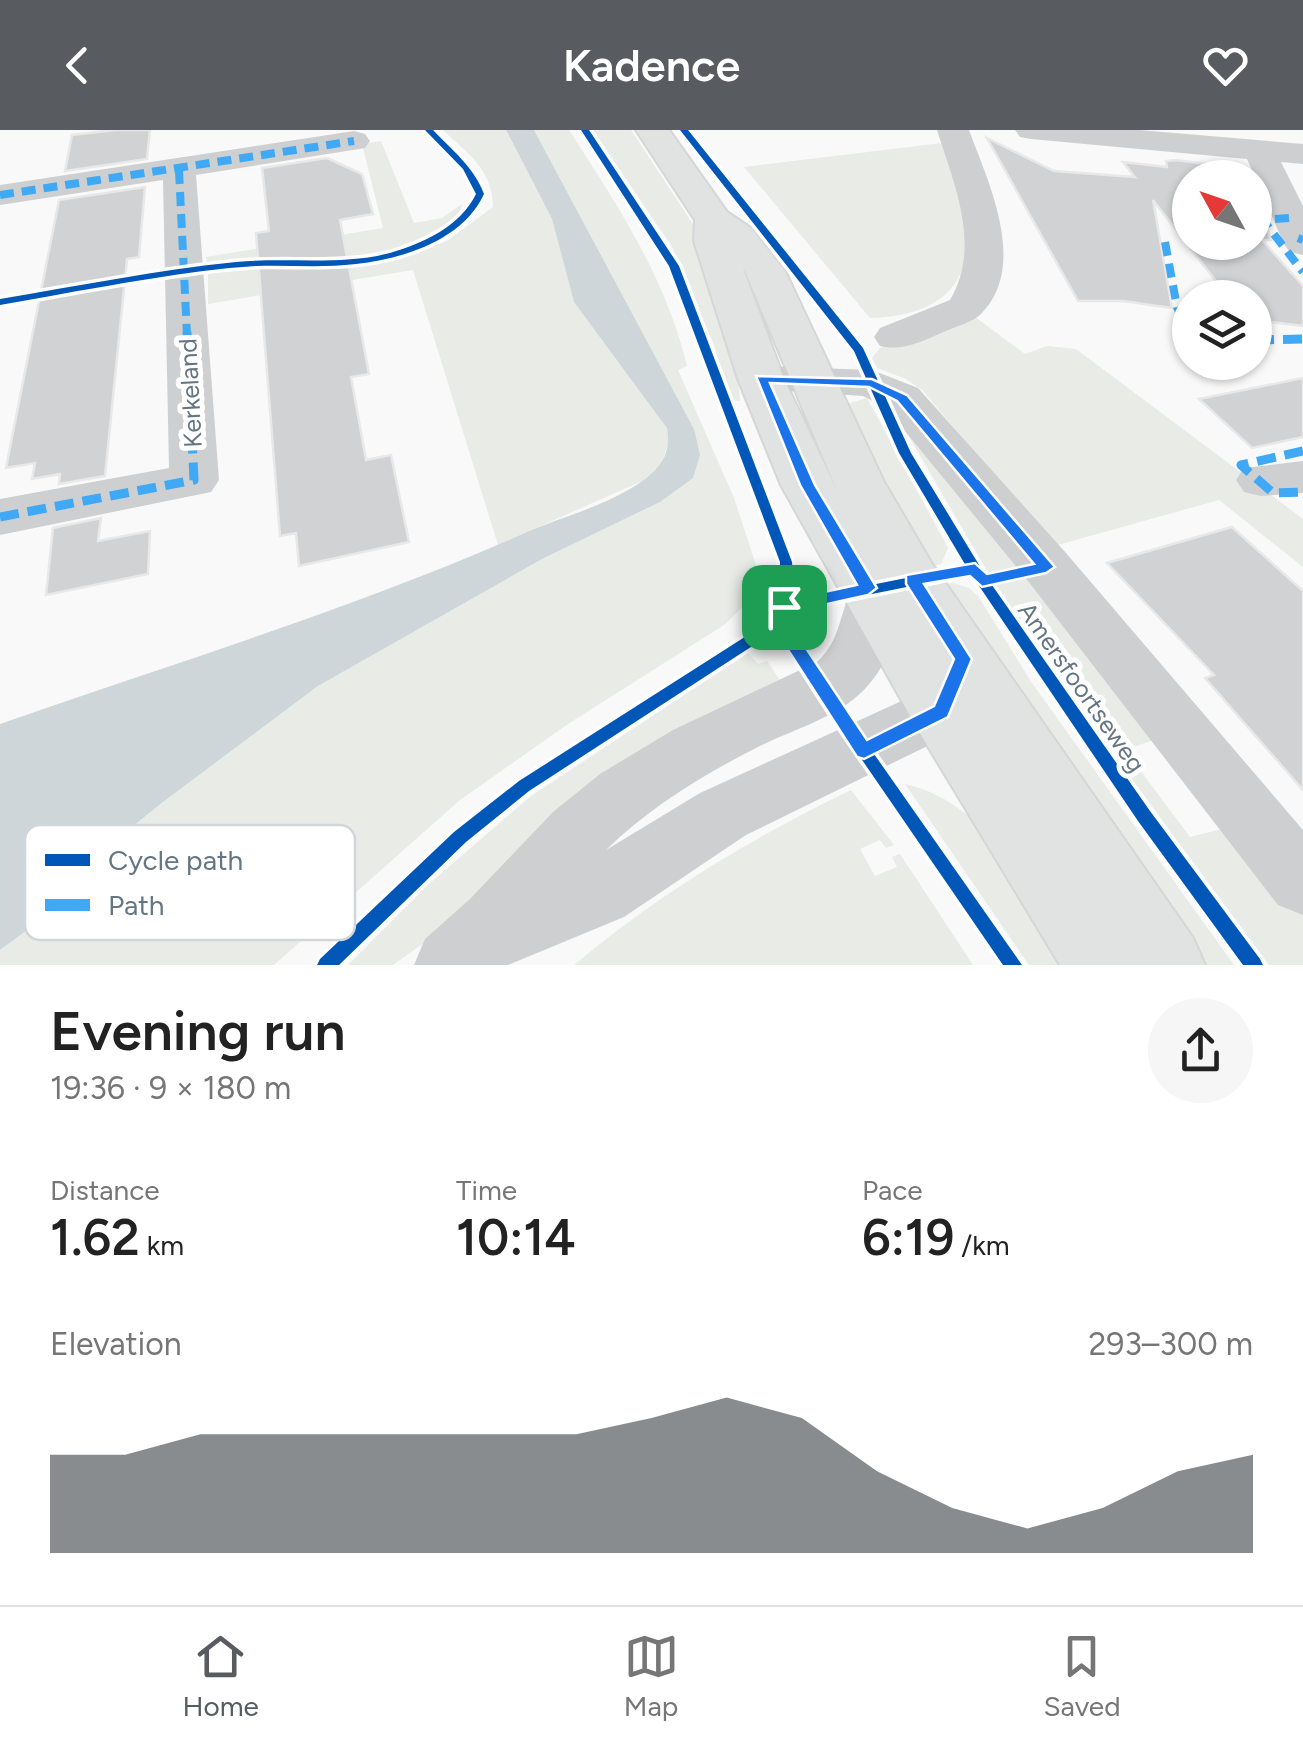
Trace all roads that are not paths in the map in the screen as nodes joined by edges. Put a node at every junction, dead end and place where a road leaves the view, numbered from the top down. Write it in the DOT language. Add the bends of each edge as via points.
graph roads {
  1 [pos="652,130"];
  2 [pos="952,130"];
  3 [pos="1030,130"];
  4 [pos="1176,137"];
  5 [pos="354,141"];
  6 [pos="1260,150"];
  7 [pos="1303,154"];
  8 [pos="179,170"];
  9 [pos="0,196"];
  10 [pos="714,220"];
  11 [pos="1303,244"];
  12 [pos="895,337"];
  13 [pos="813,378"];
  14 [pos="761,379"];
  15 [pos="0,518"];
  16 [pos="874,598"];
  17 [pos="952,685"];
  18 [pos="1303,882"];
  19 [pos="467,953"];
  20 [pos="1104,965"];
  21 [pos="1166,965"];
  1 -- 10 [label="main road"];
  2 -- 12 [label="street" via="984,232 983,274 966,308"];
  3 -- 4 [label="street"];
  4 -- 6 [label="street"];
  5 -- 8 [label="street"];
  6 -- 7 [label="street"];
  6 -- 11 [label="street"];
  8 -- 9 [label="street"];
  8 -- 15 [label="street, Kerkeland" via="194,480"];
  10 -- 13 [label="main road" via="765,271"];
  10 -- 14 [label="main road" via="713,241"];
  13 -- 14 [label="street, Amersfoortseweg"];
  13 -- 17 [label="main road" via="858,482 912,580"];
  13 -- 18 [label="street, Amersfoortseweg" via="872,383 902,398"];
  14 -- 16 [label="main road" via="808,485"];
  16 -- 17 [label="main road"];
  16 -- 19 [label="street" via="867,636 848,669 623,794 563,844"];
  17 -- 19 [label="street" via="723,814 599,893"];
  17 -- 20 [label="main road"];
  17 -- 21 [label="main road"];
}
